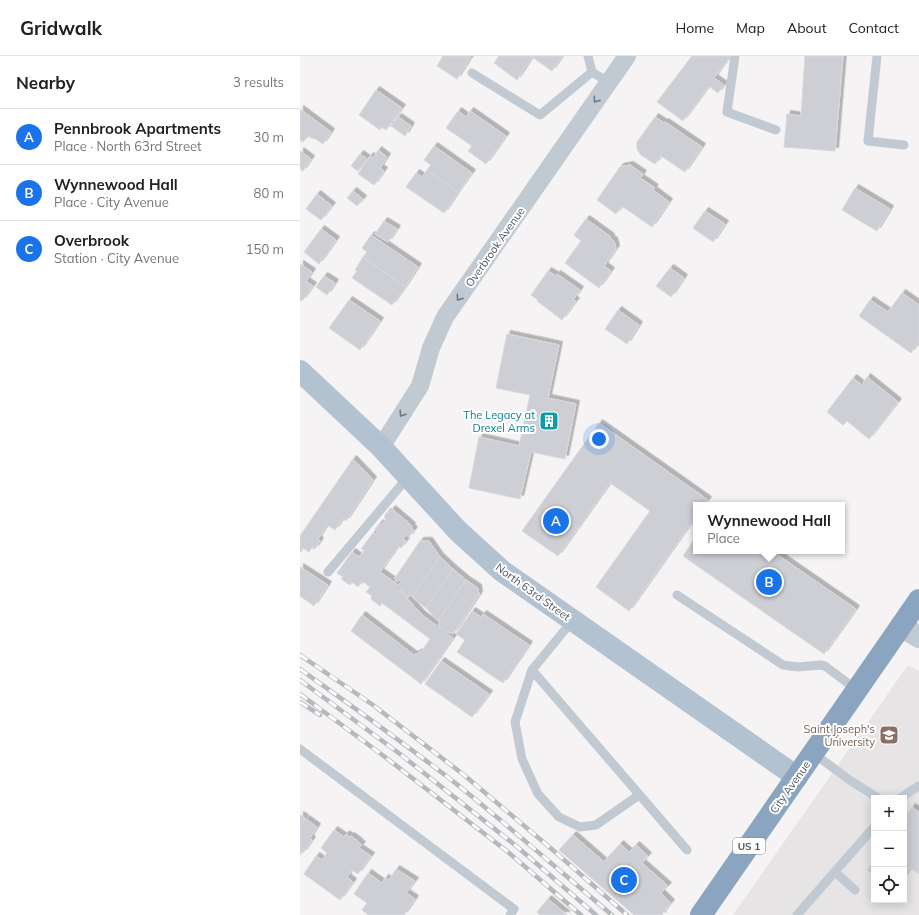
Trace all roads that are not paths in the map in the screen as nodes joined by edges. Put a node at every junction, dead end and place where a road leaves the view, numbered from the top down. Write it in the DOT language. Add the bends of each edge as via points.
graph roads {
  1 [pos="588,56"];
  2 [pos="627,56"];
  3 [pos="735,56"];
  4 [pos="877,56"];
  5 [pos="592,72"];
  6 [pos="472,73"];
  7 [pos="608,82"];
  8 [pos="776,130"];
  9 [pos="904,145"];
  10 [pos="300,371"];
  11 [pos="381,447"];
  12 [pos="408,477"];
  13 [pos="328,572"];
  14 [pos="677,595"];
  15 [pos="919,600"];
  16 [pos="573,620"];
  17 [pos="901,626"];
  18 [pos="919,637"];
  19 [pos="532,670"];
  20 [pos="857,690"];
  21 [pos="300,749"];
  22 [pos="813,753"];
  23 [pos="797,777"];
  24 [pos="919,786"];
  25 [pos="639,795"];
  26 [pos="873,795"];
  27 [pos="905,795"];
  28 [pos="871,830"];
  29 [pos="687,850"];
  30 [pos="835,872"];
  31 [pos="855,890"];
  32 [pos="798,914"];
  33 [pos="510,915"];
  34 [pos="701,915"];
  1 -- 5 [label="lane"];
  2 -- 7 [label="street, Overbrook Avenue"];
  3 -- 8 [label="lane" via="727,112"];
  4 -- 9 [label="lane" via="868,141"];
  5 -- 6 [label="lane" via="540,115"];
  5 -- 7 [label="lane"];
  7 -- 11 [label="street, Overbrook Avenue, one-way" via="445,318 431,348 420,386"];
  10 -- 11 [label="main road, North 63rd Street"];
  11 -- 12 [label="main road, North 63rd Street"];
  12 -- 13 [label="lane"];
  12 -- 16 [label="main road, North 63rd Street" via="458,531 502,571"];
  14 -- 20 [label="lane" via="783,665 825,666"];
  15 -- 17 [label="highway, City Avenue / US 1"];
  16 -- 19 [label="lane"];
  16 -- 23 [label="main road, North 63rd Street"];
  17 -- 18 [label="street"];
  17 -- 20 [label="highway, City Avenue / US 1"];
  19 -- 25 [label="lane"];
  19 -- 25 [label="lane" via="515,722 522,759 538,794 559,817 580,827 596,825"];
  20 -- 22 [label="highway, City Avenue / US 1"];
  21 -- 33 [label="lane" via="514,910"];
  22 -- 23 [label="highway, City Avenue / US 1"];
  22 -- 26 [label="lane"];
  23 -- 34 [label="highway, City Avenue / US 1"];
  24 -- 27 [label="lane"];
  25 -- 29 [label="lane"];
  28 -- 30 [label="lane"];
  30 -- 31 [label="lane"];
  30 -- 32 [label="lane"];
}
